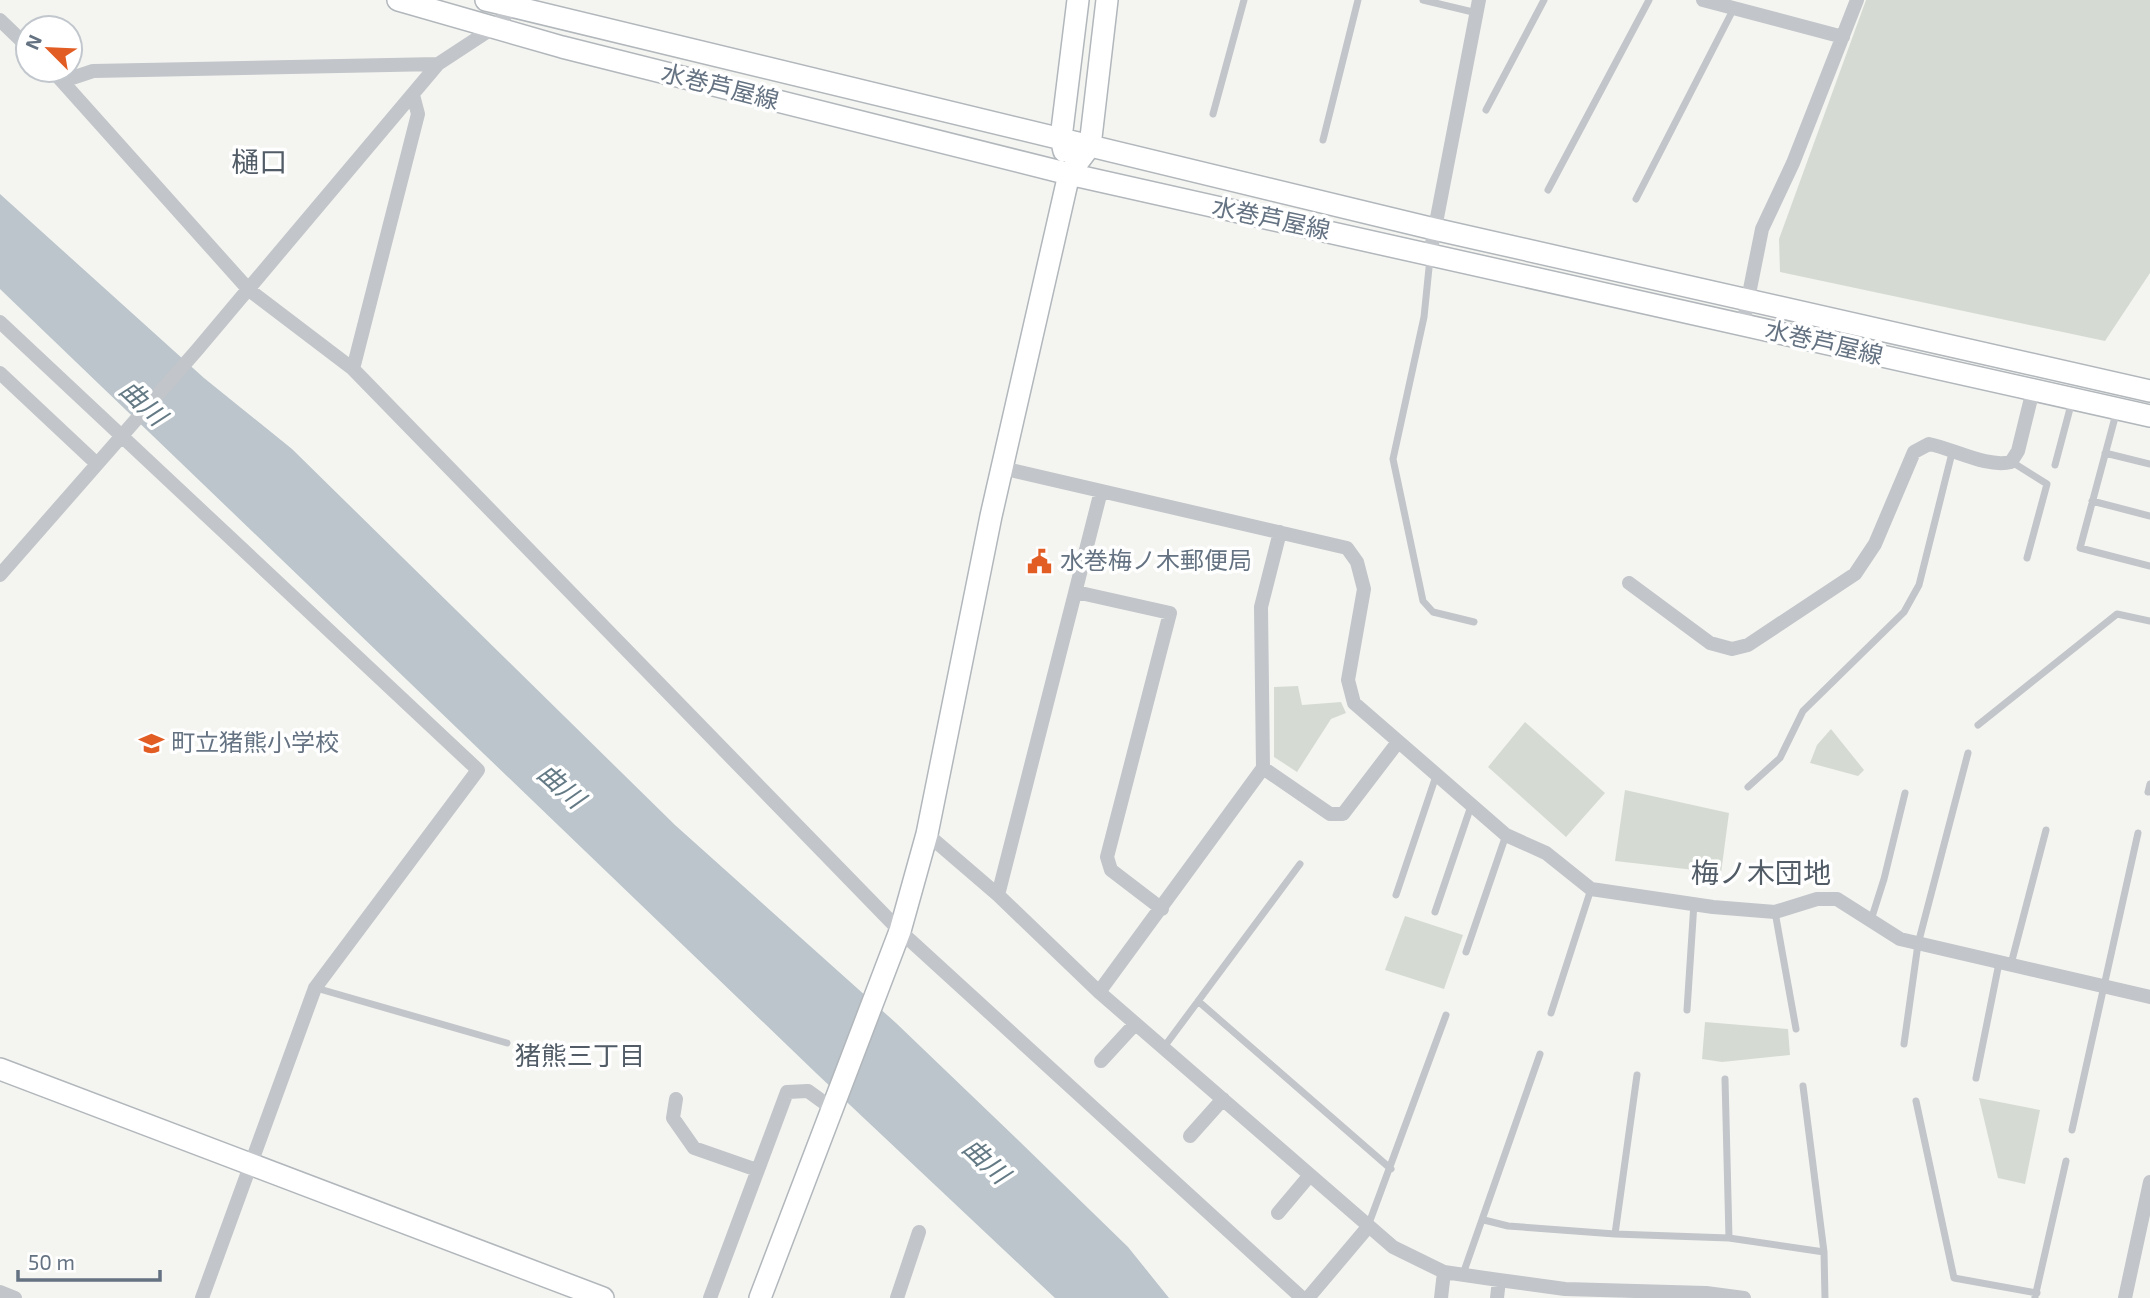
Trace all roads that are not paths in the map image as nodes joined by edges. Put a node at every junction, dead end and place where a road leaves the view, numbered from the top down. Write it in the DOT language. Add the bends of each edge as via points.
graph roads {
  1 [pos="397,0"];
  2 [pos="486,0"];
  3 [pos="1078,0"];
  4 [pos="1107,0"];
  5 [pos="1244,0"];
  6 [pos="1358,0"];
  7 [pos="1423,0"];
  8 [pos="1544,0"];
  9 [pos="1649,0"];
  10 [pos="1703,0"];
  11 [pos="1857,0"];
  12 [pos="516,4"];
  13 [pos="1752,5"];
  14 [pos="1478,7"];
  15 [pos="1734,7"];
  16 [pos="0,20"];
  17 [pos="496,26"];
  18 [pos="14,34"];
  19 [pos="1843,37"];
  20 [pos="438,64"];
  21 [pos="84,74"];
  22 [pos="66,84"];
  23 [pos="413,94"];
  24 [pos="1486,110"];
  25 [pos="1213,114"];
  26 [pos="1060,138"];
  27 [pos="1323,140"];
  28 [pos="1090,146"];
  29 [pos="1069,174"];
  30 [pos="1548,190"];
  31 [pos="1636,199"];
  32 [pos="1434,229"];
  33 [pos="1430,254"];
  34 [pos="249,289"];
  35 [pos="1748,301"];
  36 [pos="0,322"];
  37 [pos="1743,324"];
  38 [pos="353,369"];
  39 [pos="0,373"];
  40 [pos="2034,390"];
  41 [pos="2150,391"];
  42 [pos="2073,398"];
  43 [pos="2118,409"];
  44 [pos="2150,416"];
  45 [pos="119,436"];
  46 [pos="1953,449"];
  47 [pos="2105,453"];
  48 [pos="2011,461"];
  49 [pos="97,464"];
  50 [pos="2150,464"];
  51 [pos="2055,465"];
  52 [pos="1002,468"];
  53 [pos="1101,491"];
  54 [pos="2092,501"];
  55 [pos="2150,516"];
  56 [pos="1280,532"];
  57 [pos="2027,558"];
  58 [pos="2150,566"];
  59 [pos="0,575"];
  60 [pos="1629,583"];
  61 [pos="1076,592"];
  62 [pos="2150,621"];
  63 [pos="1474,622"];
  64 [pos="1978,725"];
  65 [pos="1398,742"];
  66 [pos="1968,753"];
  67 [pos="1264,768"];
  68 [pos="1437,776"];
  69 [pos="1748,787"];
  70 [pos="1905,793"];
  71 [pos="1471,806"];
  72 [pos="2046,830"];
  73 [pos="2138,833"];
  74 [pos="927,834"];
  75 [pos="1506,835"];
  76 [pos="1300,864"];
  77 [pos="1591,889"];
  78 [pos="998,895"];
  79 [pos="1396,895"];
  80 [pos="1694,903"];
  81 [pos="1162,909"];
  82 [pos="1435,912"];
  83 [pos="1775,912"];
  84 [pos="1870,921"];
  85 [pos="900,932"];
  86 [pos="1919,944"];
  87 [pos="1466,951"];
  88 [pos="2005,963"];
  89 [pos="2102,985"];
  90 [pos="315,988"];
  91 [pos="1099,992"];
  92 [pos="2150,996"];
  93 [pos="1198,1001"];
  94 [pos="1687,1010"];
  95 [pos="1551,1013"];
  96 [pos="1446,1016"];
  97 [pos="1135,1024"];
  98 [pos="1796,1029"];
  99 [pos="507,1043"];
  100 [pos="1904,1044"];
  101 [pos="1164,1047"];
  102 [pos="1540,1054"];
  103 [pos="1101,1061"];
  104 [pos="0,1069"];
  105 [pos="1637,1075"];
  106 [pos="1725,1079"];
  107 [pos="1976,1079"];
  108 [pos="1803,1086"];
  109 [pos="676,1099"];
  110 [pos="1223,1099"];
  111 [pos="1916,1101"];
  112 [pos="832,1103"];
  113 [pos="2072,1130"];
  114 [pos="1190,1136"];
  115 [pos="2066,1161"];
  116 [pos="251,1165"];
  117 [pos="1391,1169"];
  118 [pos="757,1170"];
  119 [pos="1310,1175"];
  120 [pos="2150,1182"];
  121 [pos="1278,1213"];
  122 [pos="1484,1220"];
  123 [pos="1368,1227"];
  124 [pos="919,1232"];
  125 [pos="1615,1234"];
  126 [pos="1729,1238"];
  127 [pos="1824,1252"];
  128 [pos="1444,1272"];
  129 [pos="1463,1275"];
  130 [pos="1499,1280"];
  131 [pos="0,1292"];
  132 [pos="1565,1294"];
  133 [pos="1633,1294"];
  134 [pos="1706,1295"];
  135 [pos="2036,1296"];
  136 [pos="15,1298"];
  137 [pos="202,1298"];
  138 [pos="603,1298"];
  139 [pos="710,1298"];
  140 [pos="760,1298"];
  141 [pos="897,1298"];
  142 [pos="1302,1298"];
  143 [pos="1308,1298"];
  144 [pos="1441,1298"];
  145 [pos="1497,1298"];
  146 [pos="1744,1298"];
  147 [pos="1825,1298"];
  148 [pos="2125,1298"];
  1 -- 17 [label="main road, 水巻芦屋線"];
  2 -- 12 [label="main road, 水巻芦屋線"];
  3 -- 26 [label="main road"];
  4 -- 28 [label="main road"];
  5 -- 25 [label="lane"];
  6 -- 27 [label="lane"];
  7 -- 14 [label="lane"];
  8 -- 24 [label="lane"];
  9 -- 30 [label="lane"];
  10 -- 15 [label="street"];
  11 -- 19 [label="street"];
  12 -- 17 [label="street"];
  12 -- 26 [label="main road, 水巻芦屋線"];
  13 -- 15 [label="street"];
  13 -- 19 [label="street"];
  14 -- 32 [label="street"];
  15 -- 31 [label="lane"];
  16 -- 18 [label="street"];
  17 -- 20 [label="street"];
  17 -- 29 [label="main road, 水巻芦屋線" via="562,47"];
  19 -- 35 [label="street" via="1762,229"];
  20 -- 21 [label="street"];
  20 -- 23 [label="street"];
  22 -- 34 [label="street"];
  23 -- 34 [label="street"];
  23 -- 38 [label="street" via="418,114"];
  26 -- 28 [label="main road, 水巻芦屋線"];
  26 -- 29 [label="main road"];
  28 -- 29 [label="main road"];
  28 -- 32 [label="main road, 水巻芦屋線"];
  29 -- 33 [label="main road, 水巻芦屋線"];
  29 -- 52 [label="main road"];
  32 -- 33 [label="street"];
  32 -- 35 [label="main road, 水巻芦屋線"];
  33 -- 37 [label="main road, 水巻芦屋線"];
  33 -- 63 [label="lane" via="1424,317 1393,459 1423,601 1433,612"];
  34 -- 38 [label="street"];
  34 -- 45 [label="street"];
  35 -- 37 [label="street"];
  35 -- 41 [label="main road, 水巻芦屋線"];
  36 -- 45 [label="street"];
  37 -- 40 [label="main road, 水巻芦屋線"];
  38 -- 85 [label="street"];
  39 -- 49 [label="street"];
  40 -- 42 [label="main road, 水巻芦屋線"];
  40 -- 48 [label="street" via="2018,451"];
  42 -- 43 [label="main road, 水巻芦屋線"];
  42 -- 51 [label="lane"];
  43 -- 44 [label="main road, 水巻芦屋線"];
  43 -- 47 [label="lane"];
  45 -- 49 [label="street"];
  45 -- 90 [label="street" via="478,771"];
  46 -- 48 [label="street" via="1999,465"];
  46 -- 60 [label="street" via="1929,444 1914,452 1875,544 1855,574 1748,645 1732,649 1710,643"];
  46 -- 69 [label="lane" via="1919,585 1904,612 1803,711 1780,758"];
  47 -- 50 [label="lane"];
  47 -- 54 [label="lane"];
  48 -- 57 [label="lane" via="2047,484"];
  49 -- 59 [label="street"];
  52 -- 53 [label="street"];
  52 -- 74 [label="main road"];
  53 -- 56 [label="street"];
  53 -- 61 [label="street"];
  54 -- 55 [label="lane"];
  54 -- 58 [label="lane" via="2080,548"];
  56 -- 65 [label="street" via="1347,548 1357,562 1364,589 1348,680 1354,702"];
  56 -- 67 [label="street" via="1261,607"];
  61 -- 78 [label="street"];
  61 -- 81 [label="street" via="1170,613 1107,857 1111,870"];
  62 -- 64 [label="lane" via="2117,614"];
  65 -- 67 [label="street" via="1343,814 1330,814"];
  65 -- 68 [label="street"];
  66 -- 86 [label="lane"];
  67 -- 81 [label="street"];
  68 -- 71 [label="street"];
  68 -- 79 [label="lane"];
  70 -- 84 [label="lane"];
  71 -- 75 [label="street"];
  71 -- 82 [label="lane"];
  72 -- 88 [label="lane"];
  73 -- 89 [label="lane"];
  74 -- 78 [label="street"];
  74 -- 85 [label="main road"];
  75 -- 77 [label="street" via="1546,853"];
  75 -- 87 [label="lane"];
  76 -- 93 [label="lane"];
  77 -- 80 [label="street"];
  77 -- 95 [label="lane"];
  78 -- 91 [label="street"];
  80 -- 83 [label="street"];
  80 -- 94 [label="lane"];
  81 -- 91 [label="street"];
  83 -- 84 [label="street" via="1817,899 1837,899"];
  83 -- 98 [label="lane"];
  84 -- 86 [label="street" via="1900,939"];
  85 -- 112 [label="main road"];
  85 -- 142 [label="street"];
  86 -- 88 [label="street"];
  86 -- 100 [label="lane"];
  88 -- 89 [label="street"];
  88 -- 107 [label="lane"];
  89 -- 92 [label="street"];
  89 -- 113 [label="lane"];
  90 -- 99 [label="lane"];
  90 -- 116 [label="street"];
  91 -- 97 [label="street"];
  93 -- 101 [label="lane"];
  93 -- 117 [label="lane"];
  96 -- 117 [label="lane"];
  97 -- 101 [label="street"];
  97 -- 103 [label="street"];
  101 -- 110 [label="street"];
  102 -- 122 [label="lane"];
  104 -- 116 [label="main road"];
  105 -- 125 [label="lane"];
  106 -- 126 [label="lane"];
  108 -- 127 [label="lane"];
  109 -- 118 [label="street" via="673,1118 694,1148"];
  110 -- 114 [label="street"];
  110 -- 119 [label="street"];
  111 -- 135 [label="lane" via="1954,1279"];
  112 -- 118 [label="street" via="808,1091 787,1092"];
  112 -- 140 [label="main road"];
  115 -- 135 [label="lane"];
  116 -- 137 [label="street"];
  116 -- 138 [label="main road"];
  117 -- 123 [label="lane"];
  118 -- 139 [label="street"];
  119 -- 121 [label="street"];
  119 -- 123 [label="street"];
  120 -- 148 [label="street"];
  122 -- 125 [label="lane"];
  122 -- 129 [label="lane"];
  123 -- 128 [label="street" via="1392,1247"];
  123 -- 143 [label="street"];
  124 -- 141 [label="street"];
  125 -- 126 [label="lane"];
  126 -- 127 [label="lane"];
  127 -- 147 [label="lane"];
  128 -- 129 [label="street"];
  128 -- 144 [label="street"];
  129 -- 130 [label="street"];
  130 -- 132 [label="street"];
  130 -- 145 [label="street"];
  131 -- 136 [label="street"];
  132 -- 133 [label="street"];
  133 -- 134 [label="street"];
  134 -- 146 [label="street"];
}
